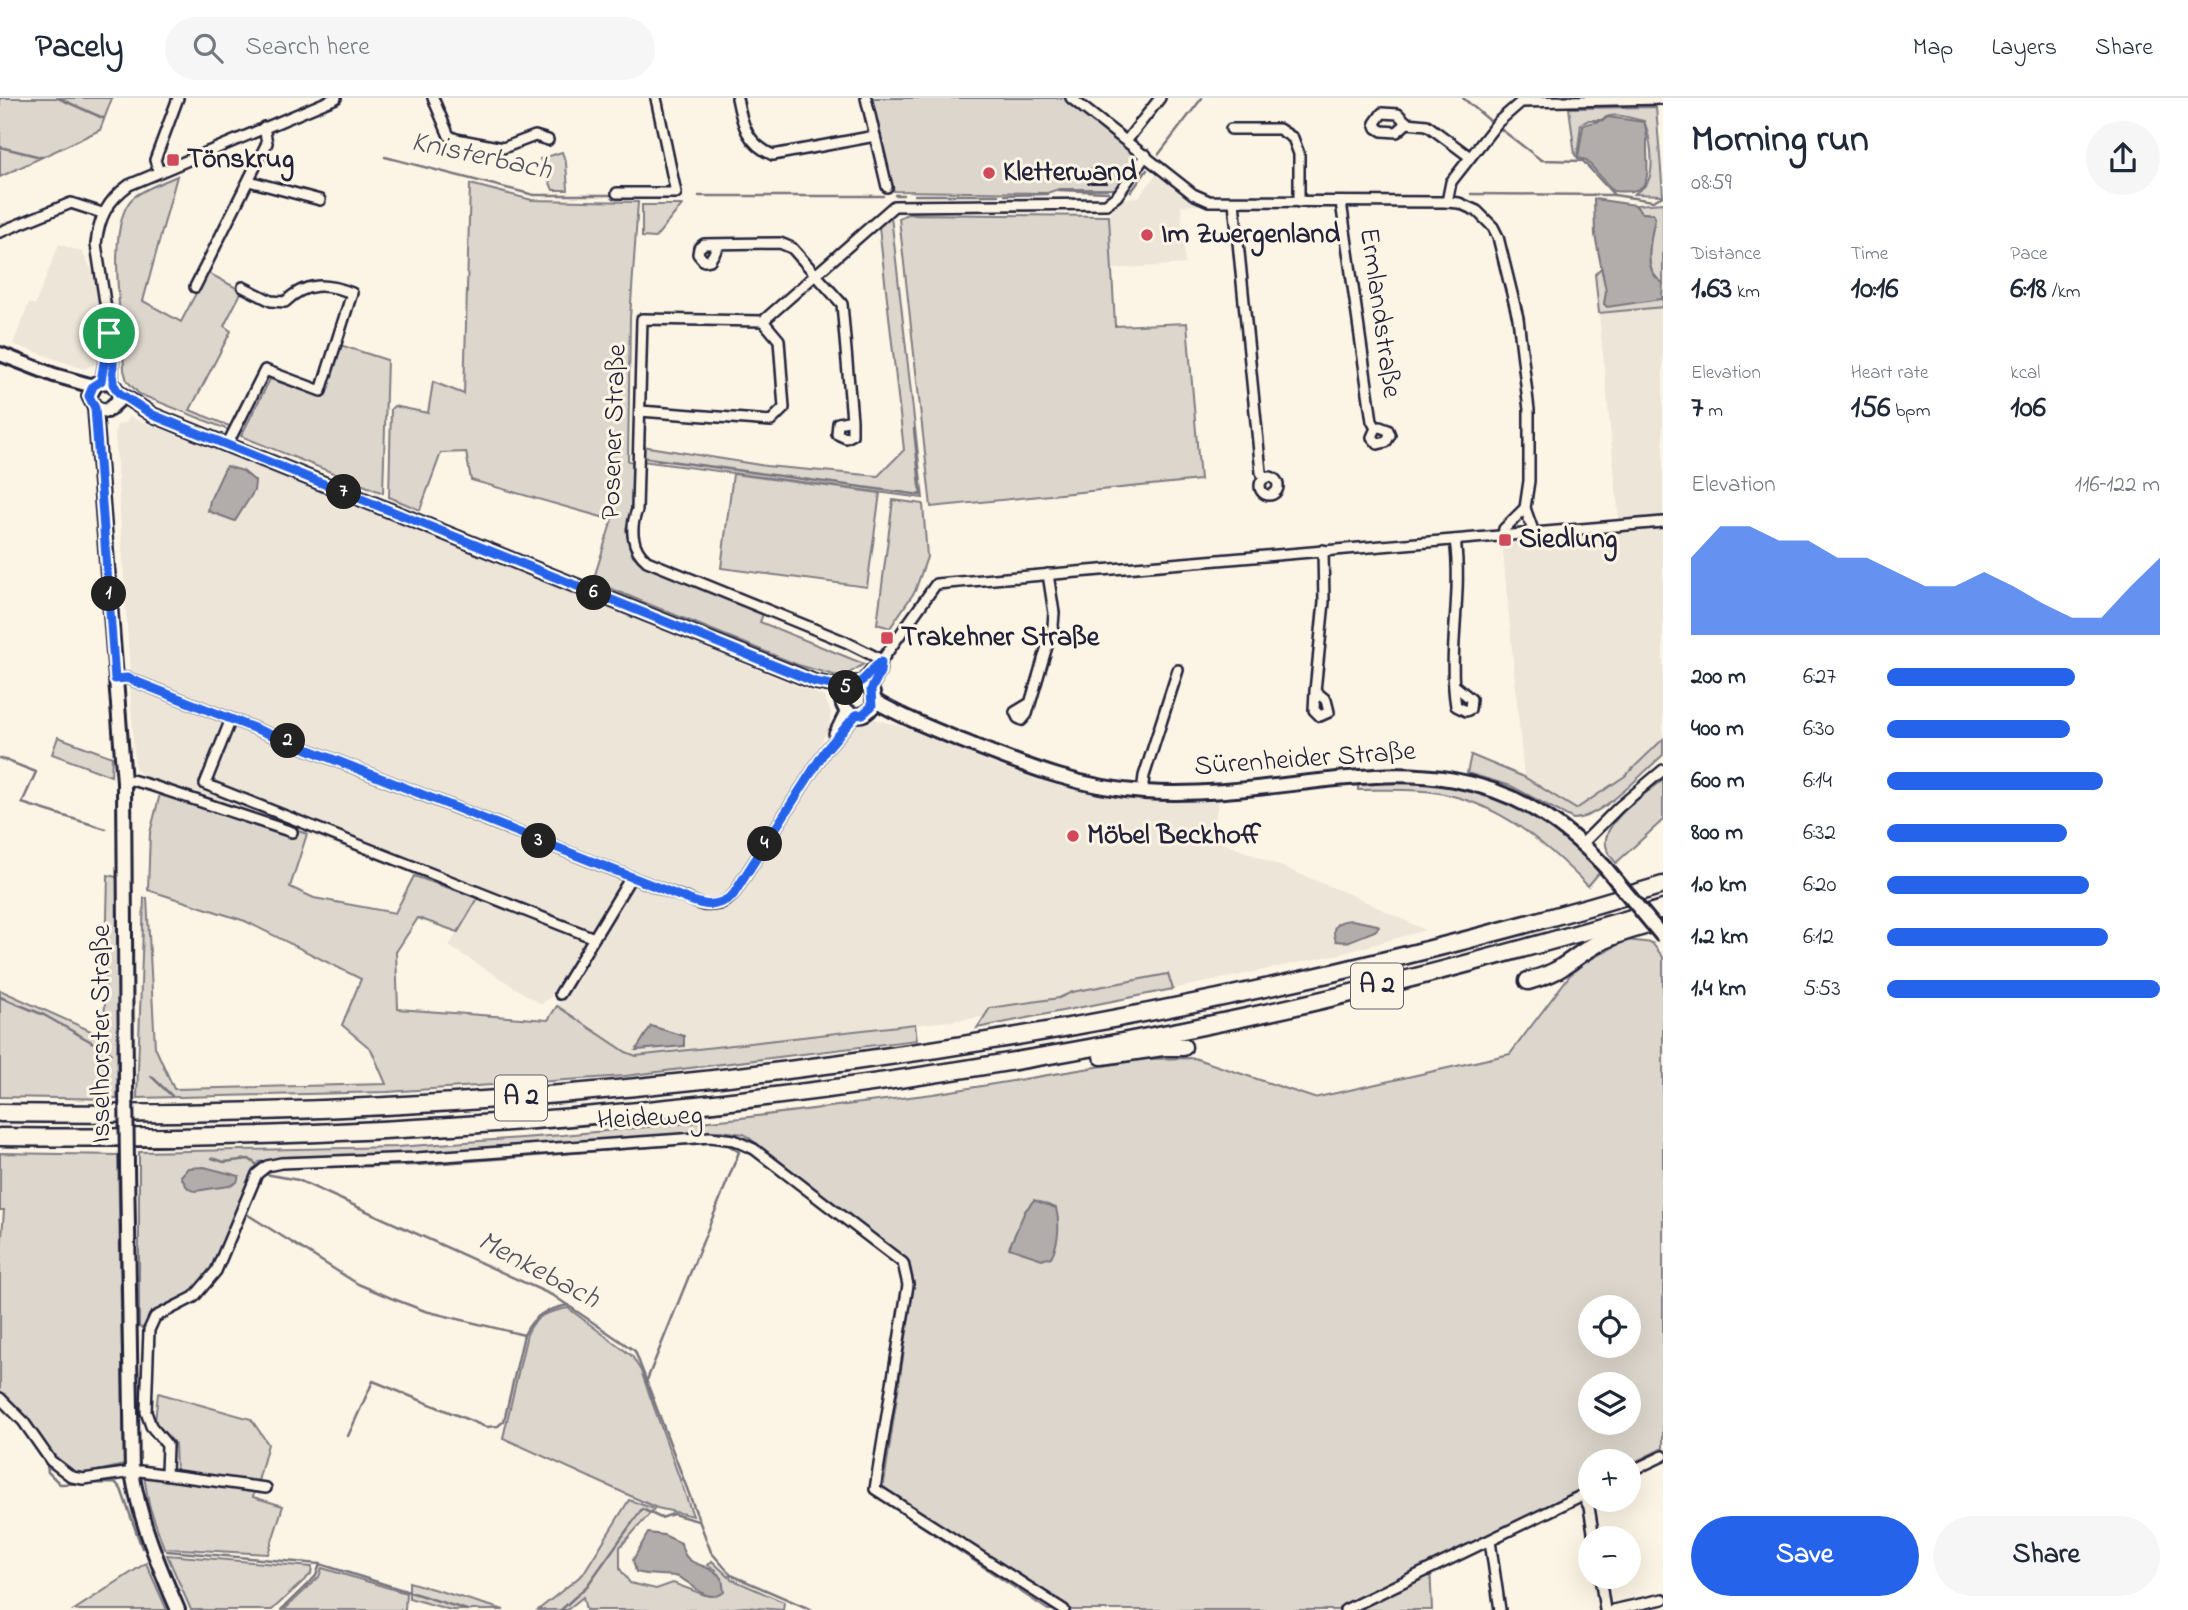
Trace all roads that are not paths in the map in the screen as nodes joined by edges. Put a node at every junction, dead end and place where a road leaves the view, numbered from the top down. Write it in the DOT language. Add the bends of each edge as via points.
graph roads {
  1 [pos="178,98"];
  2 [pos="336,98"];
  3 [pos="433,98"];
  4 [pos="656,98"];
  5 [pos="737,98"];
  6 [pos="866,98"];
  7 [pos="1071,98"];
  8 [pos="1160,98"];
  9 [pos="1663,99"];
  10 [pos="1519,100"];
  11 [pos="1407,123"];
  12 [pos="264,127"];
  13 [pos="1231,129"];
  14 [pos="875,136"];
  15 [pos="548,140"];
  16 [pos="1127,140"];
  17 [pos="1146,155"];
  18 [pos="1471,157"];
  19 [pos="159,172"];
  20 [pos="249,181"];
  21 [pos="887,187"];
  22 [pos="617,193"];
  23 [pos="320,200"];
  24 [pos="1234,202"];
  25 [pos="1299,202"];
  26 [pos="1341,202"];
  27 [pos="1447,202"];
  28 [pos="103,213"];
  29 [pos="0,232"];
  30 [pos="720,244"];
  31 [pos="816,275"];
  32 [pos="243,287"];
  33 [pos="195,288"];
  34 [pos="763,321"];
  35 [pos="0,354"];
  36 [pos="104,396"];
  37 [pos="640,411"];
  38 [pos="852,420"];
  39 [pos="1376,428"];
  40 [pos="227,445"];
  41 [pos="1264,478"];
  42 [pos="1525,508"];
  43 [pos="1663,522"];
  44 [pos="1534,533"];
  45 [pos="1503,535"];
  46 [pos="1455,540"];
  47 [pos="1323,550"];
  48 [pos="1048,574"];
  49 [pos="882,661"];
  50 [pos="1178,670"];
  51 [pos="115,679"];
  52 [pos="1455,686"];
  53 [pos="1315,691"];
  54 [pos="858,700"];
  55 [pos="1030,703"];
  56 [pos="231,719"];
  57 [pos="1663,770"];
  58 [pos="124,782"];
  59 [pos="1142,792"];
  60 [pos="292,832"];
  61 [pos="1582,844"];
  62 [pos="1663,873"];
  63 [pos="631,877"];
  64 [pos="1663,885"];
  65 [pos="1590,906"];
  66 [pos="1663,909"];
  67 [pos="1663,920"];
  68 [pos="594,937"];
  69 [pos="1663,937"];
  70 [pos="1528,981"];
  71 [pos="560,994"];
  72 [pos="1183,1047"];
  73 [pos="1088,1048"];
  74 [pos="0,1113"];
  75 [pos="0,1137"];
  76 [pos="0,1398"];
  77 [pos="1662,1457"];
  78 [pos="1641,1467"];
  79 [pos="132,1472"];
  80 [pos="166,1473"];
  81 [pos="265,1488"];
  82 [pos="1578,1497"];
  83 [pos="1490,1541"];
  84 [pos="1602,1589"];
  85 [pos="1663,1599"];
  86 [pos="178,1610"];
  87 [pos="1064,1610"];
  88 [pos="1345,1610"];
  89 [pos="1500,1610"];
  90 [pos="1605,1610"];
  91 [pos="1612,1610"];
  1 -- 19 [label="street" via="155,160"];
  2 -- 12 [label="street"];
  3 -- 15 [label="street" via="450,136 456,139 503,148 535,136"];
  4 -- 22 [label="street" via="676,193"];
  5 -- 14 [label="street" via="749,139 773,155"];
  6 -- 14 [label="street"];
  7 -- 16 [label="street"];
  8 -- 16 [label="street"];
  9 -- 10 [label="street"];
  10 -- 18 [label="street"];
  11 -- 18 [label="street" via="1427,125"];
  12 -- 19 [label="street"];
  12 -- 20 [label="street" via="267,143"];
  13 -- 25 [label="street" via="1279,129 1293,138 1298,146"];
  14 -- 21 [label="street"];
  16 -- 17 [label="street"];
  17 -- 24 [label="street" via="1199,197"];
  17 -- 31 [label="street" via="1106,204 894,206"];
  18 -- 27 [label="street" via="1451,182"];
  19 -- 28 [label="street" via="129,184 109,201"];
  20 -- 23 [label="street"];
  20 -- 33 [label="street"];
  24 -- 25 [label="street"];
  24 -- 41 [label="street"];
  25 -- 26 [label="street"];
  26 -- 27 [label="street"];
  26 -- 39 [label="street, Ermlandstraße"];
  27 -- 42 [label="street" via="1467,206 1487,219 1498,237 1525,366 1529,462"];
  28 -- 29 [label="street" via="71,204"];
  28 -- 36 [label="street" via="96,244 113,354"];
  30 -- 31 [label="street" via="780,243 792,248"];
  31 -- 34 [label="street"];
  31 -- 38 [label="street" via="842,303"];
  32 -- 40 [label="street" via="271,301 285,302 299,288 336,287 352,293 321,391 265,370"];
  34 -- 37 [label="street, Posener Straße" via="642,319"];
  34 -- 37 [label="street" via="779,341 784,408 778,417 757,421"];
  35 -- 36 [label="main road, Sürenheider Straße"];
  36 -- 40 [label="main road, Sürenheider Straße"];
  36 -- 51 [label="main road, Isselhorster Straße" via="98,450"];
  37 -- 49 [label="street, Posener Straße" via="637,510 632,528 638,553 647,561"];
  40 -- 54 [label="main road, Sürenheider Straße"];
  42 -- 44 [label="street"];
  42 -- 45 [label="street"];
  43 -- 44 [label="street"];
  44 -- 45 [label="street"];
  45 -- 46 [label="street"];
  46 -- 47 [label="street"];
  46 -- 52 [label="street"];
  47 -- 48 [label="street"];
  47 -- 53 [label="street" via="1324,603"];
  48 -- 49 [label="street" via="936,584"];
  48 -- 55 [label="street" via="1053,626"];
  49 -- 54 [label="street" via="872,668"];
  50 -- 59 [label="street"];
  51 -- 56 [label="street" via="127,678"];
  51 -- 58 [label="main road, Isselhorster Straße"];
  54 -- 59 [label="main road, Sürenheider Straße" via="1064,780"];
  54 -- 63 [label="street" via="733,895 724,902 703,905"];
  56 -- 63 [label="street"];
  56 -- 68 [label="street" via="205,784"];
  57 -- 61 [label="street"];
  58 -- 60 [label="street" via="153,786"];
  58 -- 79 [label="main road, Isselhorster Straße, bridge"];
  59 -- 61 [label="main road, Sürenheider Straße" via="1222,791 1420,774 1507,795 1543,813"];
  61 -- 69 [label="main road, Sürenheider Straße, bridge"];
  62 -- 65 [label="highway" via="1602,892"];
  63 -- 68 [label="street"];
  64 -- 65 [label="highway, A 2"];
  65 -- 74 [label="highway, A 2" via="1390,960 1214,999 1038,1034 832,1065 640,1088 393,1107 235,1113"];
  66 -- 73 [label="highway, A 2" via="1391,983"];
  67 -- 70 [label="highway" via="1612,936 1558,972"];
  68 -- 71 [label="street"];
  72 -- 73 [label="highway" via="1103,1056"];
  73 -- 75 [label="highway, A 2" via="868,1084 564,1119 237,1137"];
  76 -- 79 [label="street" via="51,1461 72,1477"];
  77 -- 78 [label="street"];
  79 -- 80 [label="street"];
  79 -- 86 [label="main road, Isselhorster Straße" via="138,1509"];
  80 -- 81 [label="street"];
  80 -- 87 [label="street, Heideweg" via="167,1445 146,1412 149,1330 155,1317 194,1297 216,1271 257,1174 267,1166 710,1137 734,1140 754,1149 903,1263 908,1285 875,1489"];
  82 -- 83 [label="street"];
  83 -- 88 [label="street"];
  83 -- 89 [label="street"];
  84 -- 90 [label="street"];
  85 -- 91 [label="street"];
}
